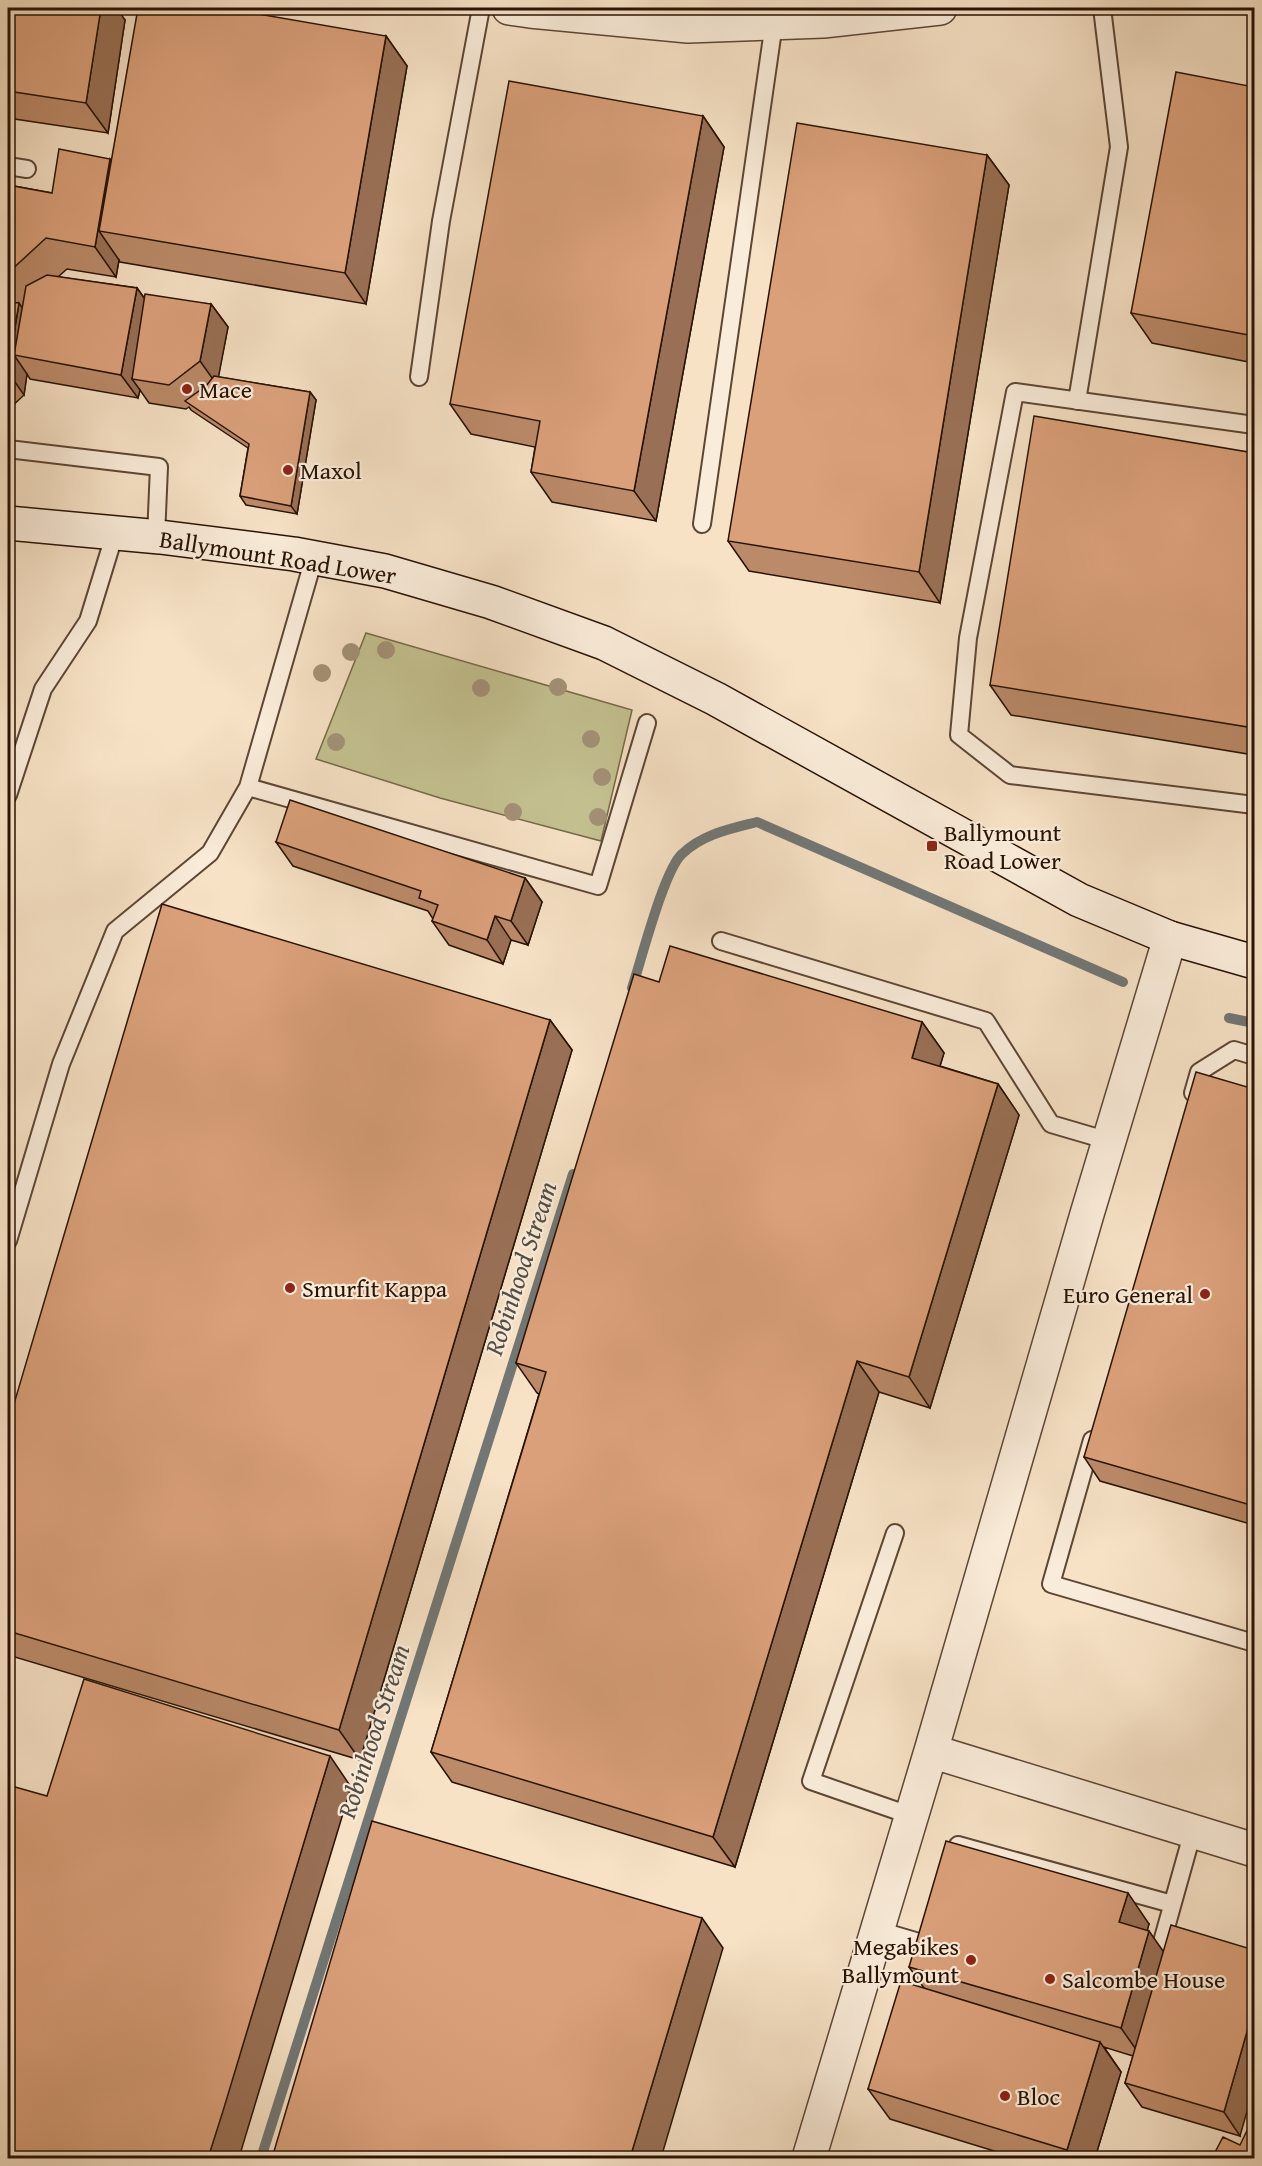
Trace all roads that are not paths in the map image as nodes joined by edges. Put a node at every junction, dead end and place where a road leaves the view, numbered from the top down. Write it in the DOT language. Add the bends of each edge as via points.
graph roads {
  1 [pos="481,8"];
  2 [pos="509,8"];
  3 [pos="939,8"];
  4 [pos="1102,8"];
  5 [pos="722,16"];
  6 [pos="774,23"];
  7 [pos="8,166"];
  8 [pos="27,169"];
  9 [pos="419,377"];
  10 [pos="1077,401"];
  11 [pos="1254,425"];
  12 [pos="8,449"];
  13 [pos="8,523"];
  14 [pos="702,524"];
  15 [pos="115,533"];
  16 [pos="156,537"];
  17 [pos="314,558"];
  18 [pos="647,723"];
  19 [pos="248,787"];
  20 [pos="8,795"];
  21 [pos="1254,805"];
  22 [pos="1170,938"];
  23 [pos="721,940"];
  24 [pos="1254,963"];
  25 [pos="1254,1056"];
  26 [pos="1189,1106"];
  27 [pos="1109,1141"];
  28 [pos="8,1241"];
  29 [pos="1097,1425"];
  30 [pos="895,1533"];
  31 [pos="1254,1643"];
  32 [pos="931,1751"];
  33 [pos="912,1816"];
  34 [pos="1193,1831"];
  35 [pos="1254,1850"];
  36 [pos="948,1878"];
  37 [pos="1172,1904"];
  38 [pos="878,1930"];
  39 [pos="929,1945"];
  40 [pos="1160,1949"];
  41 [pos="809,2158"];
  1 -- 9 [label="lane" via="441,221"];
  2 -- 5 [label="street" via="688,26"];
  3 -- 6 [label="street"];
  4 -- 10 [label="lane" via="1119,147"];
  5 -- 6 [label="street"];
  6 -- 14 [label="lane"];
  7 -- 8 [label="lane"];
  10 -- 11 [label="lane"];
  10 -- 21 [label="lane" via="1015,392 968,638 959,735 1010,776"];
  12 -- 16 [label="lane" via="159,467"];
  13 -- 15 [label="street, Ballymount Road Lower"];
  15 -- 16 [label="street, Ballymount Road Lower"];
  15 -- 20 [label="lane" via="88,621 43,688"];
  16 -- 17 [label="street, Ballymount Road Lower"];
  17 -- 19 [label="lane"];
  17 -- 22 [label="street, Ballymount Road Lower" via="385,571 491,602 604,643 716,699 1079,900"];
  18 -- 19 [label="lane" via="598,886"];
  19 -- 28 [label="lane" via="210,853 115,931 60,1064"];
  22 -- 24 [label="street, Ballymount Road Lower"];
  22 -- 27 [label="street"];
  23 -- 27 [label="lane" via="986,1021 1051,1124"];
  25 -- 26 [label="lane" via="1234,1050 1199,1072"];
  27 -- 32 [label="street"];
  29 -- 31 [label="lane" via="1051,1584"];
  30 -- 33 [label="lane" via="811,1781"];
  32 -- 33 [label="street"];
  32 -- 34 [label="street"];
  33 -- 38 [label="street"];
  34 -- 35 [label="street"];
  34 -- 37 [label="lane"];
  36 -- 37 [label="lane" via="958,1845"];
  37 -- 40 [label="lane"];
  38 -- 39 [label="lane"];
  38 -- 41 [label="street"];
}
